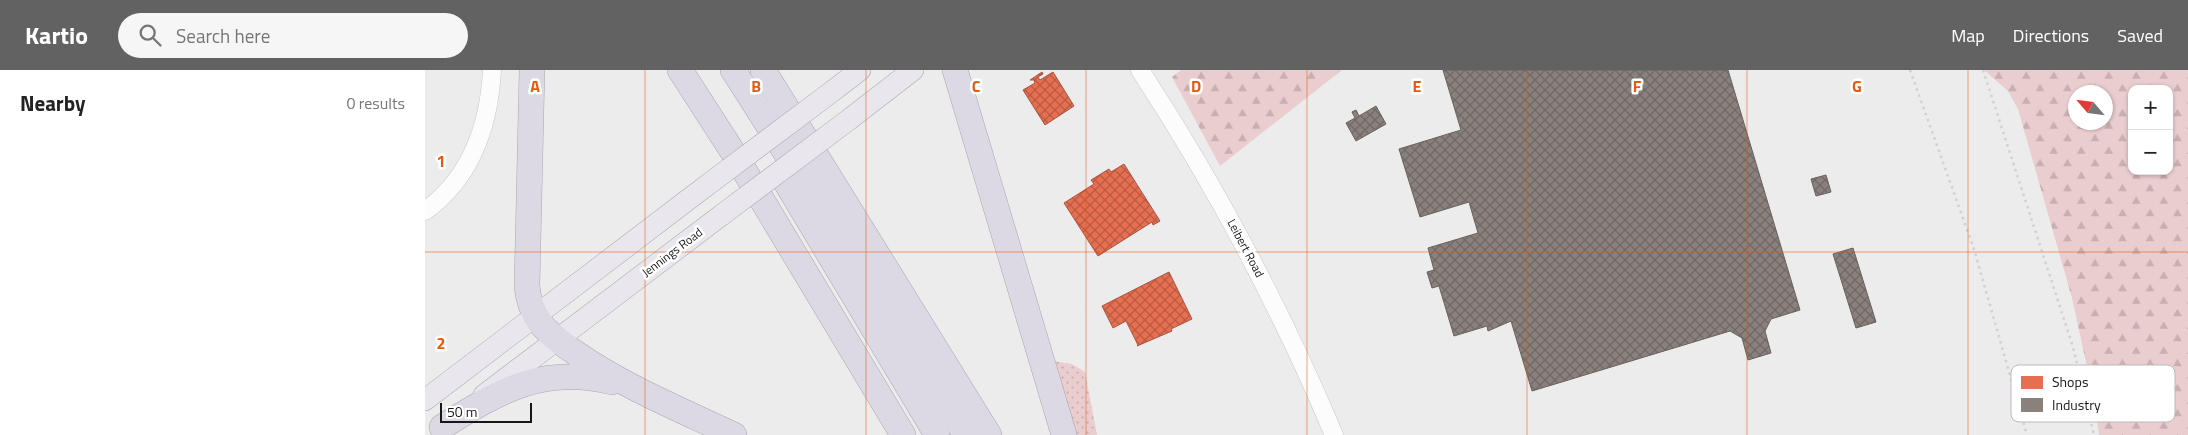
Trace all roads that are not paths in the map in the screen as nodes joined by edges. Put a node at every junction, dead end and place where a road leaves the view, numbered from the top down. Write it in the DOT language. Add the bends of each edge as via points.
graph roads {
  1 [pos="492,70"];
  2 [pos="532,70"];
  3 [pos="680,70"];
  4 [pos="713,70"];
  5 [pos="733,70"];
  6 [pos="763,70"];
  7 [pos="860,70"];
  8 [pos="913,70"];
  9 [pos="955,70"];
  10 [pos="1140,70"];
  11 [pos="425,212"];
  12 [pos="835,229"];
  13 [pos="535,315"];
  14 [pos="556,339"];
  15 [pos="634,388"];
  16 [pos="425,400"];
  17 [pos="437,431"];
  18 [pos="734,435"];
  19 [pos="903,435"];
  20 [pos="937,435"];
  21 [pos="953,435"];
  22 [pos="966,435"];
  23 [pos="989,435"];
  24 [pos="1064,435"];
  25 [pos="1334,435"];
  1 -- 11 [label="street" via="485,122 475,151 450,189"];
  2 -- 13 [label="highway" via="527,278 528,297"];
  3 -- 19 [label="highway" via="743,168"];
  4 -- 20 [label="highway" via="779,172"];
  5 -- 12 [label="highway"];
  6 -- 23 [label="highway"];
  7 -- 13 [label="main road, bridge"];
  8 -- 14 [label="main road, Jennings Road, bridge"];
  9 -- 24 [label="highway"];
  10 -- 25 [label="street, Leibert Road" via="1200,164 1244,244"];
  12 -- 21 [label="highway" via="853,269"];
  12 -- 22 [label="highway"];
  13 -- 14 [label="highway"];
  13 -- 16 [label="main road"];
  14 -- 15 [label="highway"];
  14 -- 17 [label="main road, Jennings Road"];
  15 -- 17 [label="highway" via="584,376 543,378 500,394"];
  15 -- 18 [label="highway"];
}
